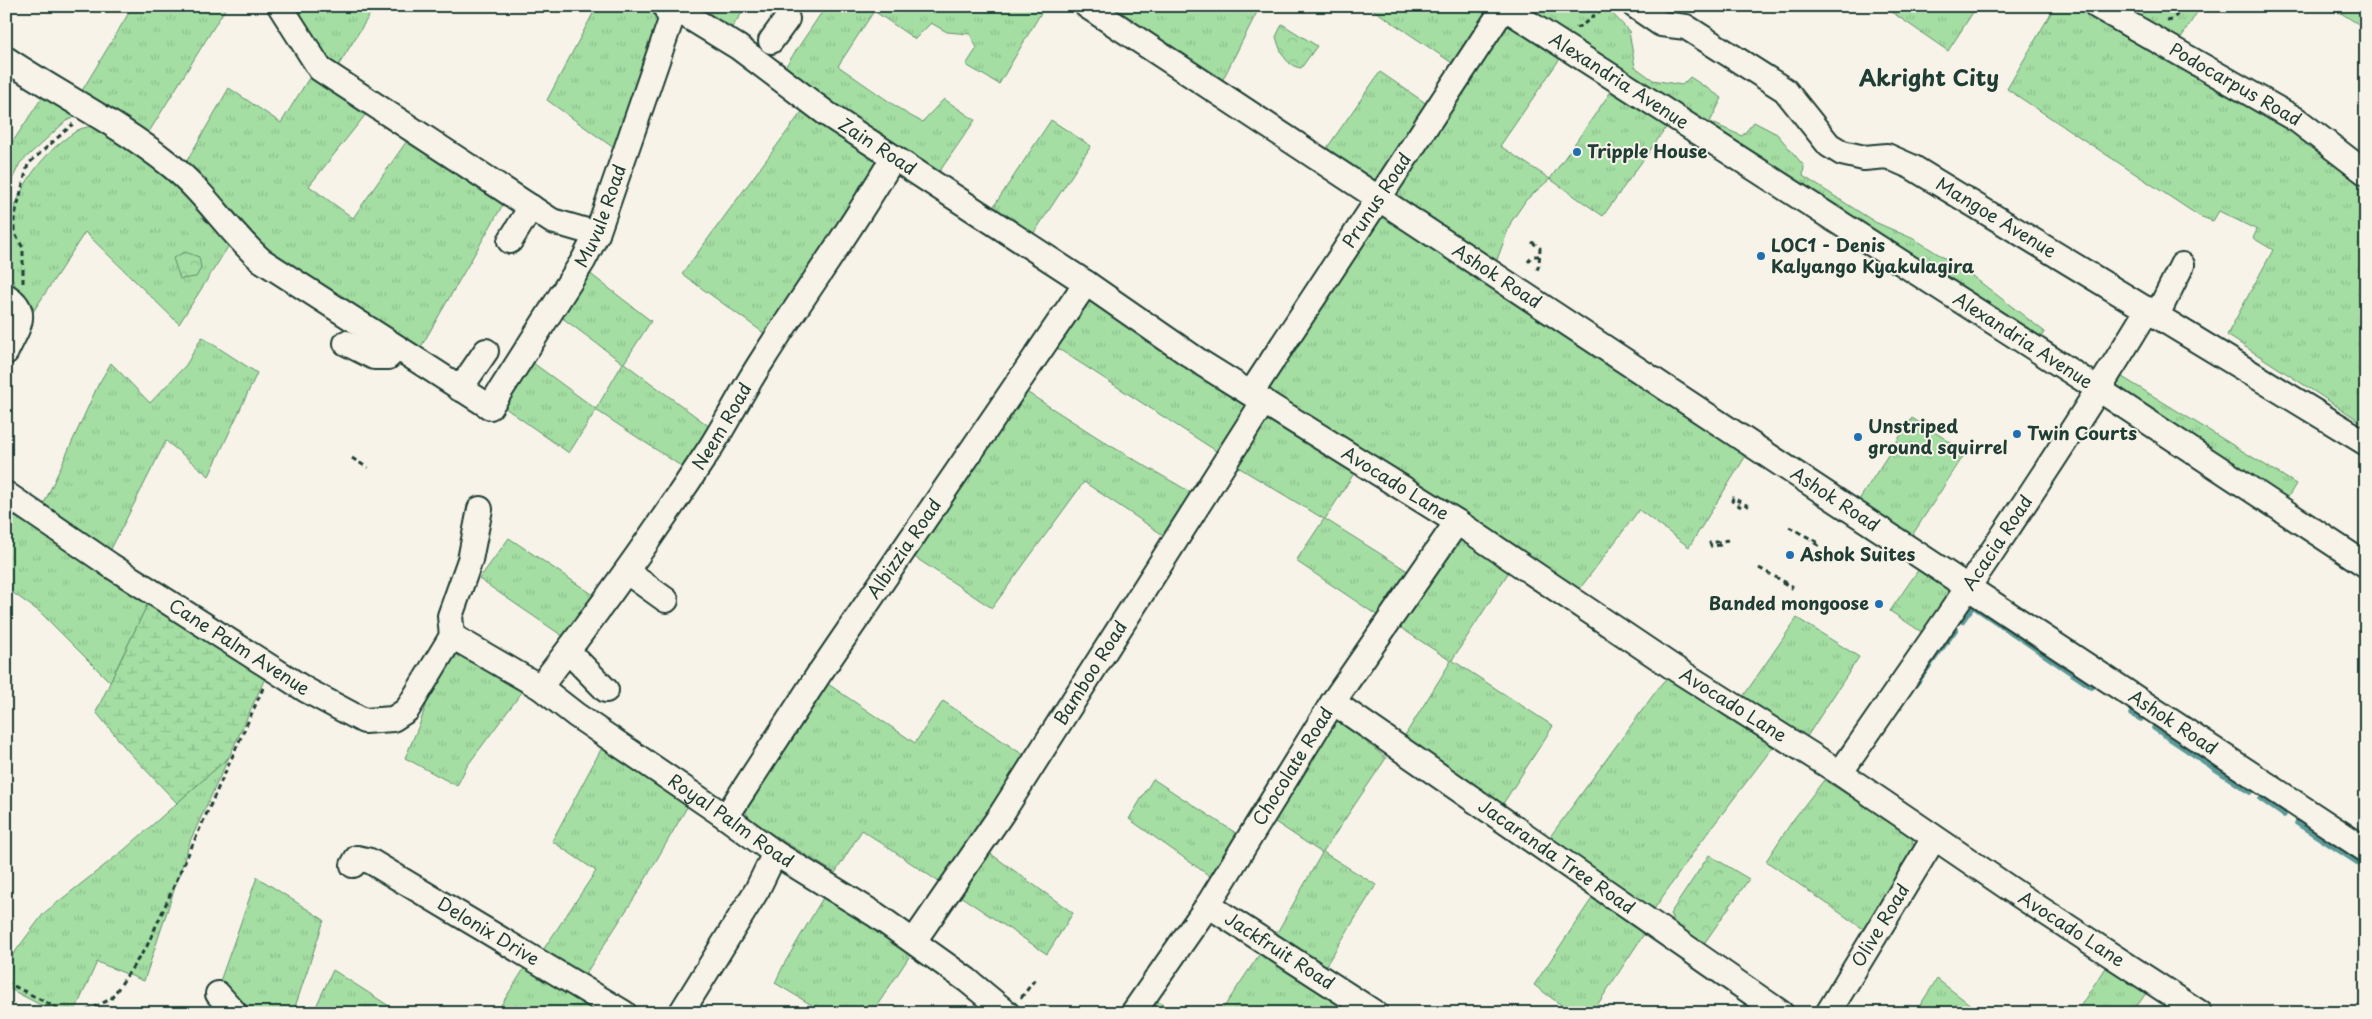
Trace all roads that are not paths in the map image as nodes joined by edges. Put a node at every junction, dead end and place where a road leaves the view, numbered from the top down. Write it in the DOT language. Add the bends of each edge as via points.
graph roads {
  1 [pos="280,6"];
  2 [pos="665,6"];
  3 [pos="671,6"];
  4 [pos="1087,6"];
  5 [pos="1636,6"];
  6 [pos="2097,6"];
  7 [pos="1504,7"];
  8 [pos="787,19"];
  9 [pos="765,50"];
  10 [pos="6,59"];
  11 [pos="893,158"];
  12 [pos="2363,167"];
  13 [pos="1378,200"];
  14 [pos="531,208"];
  15 [pos="597,234"];
  16 [pos="510,241"];
  17 [pos="2182,266"];
  18 [pos="1086,283"];
  19 [pos="14,303"];
  20 [pos="2153,312"];
  21 [pos="346,343"];
  22 [pos="396,349"];
  23 [pos="486,351"];
  24 [pos="6,352"];
  25 [pos="460,389"];
  26 [pos="2099,390"];
  27 [pos="1258,397"];
  28 [pos="2366,443"];
  29 [pos="6,494"];
  30 [pos="480,509"];
  31 [pos="1456,522"];
  32 [pos="2366,565"];
  33 [pos="627,572"];
  34 [pos="1969,587"];
  35 [pos="666,600"];
  36 [pos="452,636"];
  37 [pos="568,652"];
  38 [pos="540,687"];
  39 [pos="606,690"];
  40 [pos="1332,702"];
  41 [pos="1840,773"];
  42 [pos="726,817"];
  43 [pos="1934,838"];
  44 [pos="2366,850"];
  45 [pos="775,853"];
  46 [pos="353,865"];
  47 [pos="1208,905"];
  48 [pos="914,941"];
  49 [pos="218,994"];
  50 [pos="1011,1009"];
  51 [pos="235,1013"];
  52 [pos="624,1013"];
  53 [pos="681,1013"];
  54 [pos="1133,1013"];
  55 [pos="1375,1013"];
  56 [pos="1781,1013"];
  57 [pos="1828,1013"];
  58 [pos="2200,1013"];
  1 -- 14 [label="street" via="320,69"];
  2 -- 15 [label="street, Muvule Road" via="671,20"];
  3 -- 9 [label="street, Zain Road" via="738,47"];
  4 -- 13 [label="street, Ashok Road"];
  5 -- 20 [label="street, Mangoe Avenue" via="1661,24 1686,27 1785,90 1830,145 1842,153 1864,158 1880,155 1895,158"];
  6 -- 12 [label="street, Podocarpus Road" via="2297,120"];
  7 -- 13 [label="street, Prunus Road"];
  7 -- 26 [label="street, Alexandria Avenue"];
  8 -- 9 [label="street"];
  9 -- 11 [label="street, Zain Road" via="826,114"];
  10 -- 22 [label="street" via="170,164 261,260"];
  11 -- 18 [label="street, Zain Road"];
  11 -- 33 [label="street, Neem Road" via="825,268 752,376 709,450"];
  13 -- 27 [label="street, Prunus Road"];
  13 -- 34 [label="street, Ashok Road"];
  14 -- 15 [label="street" via="552,221"];
  14 -- 16 [label="street"];
  15 -- 25 [label="street, Muvule Road" via="490,407"];
  17 -- 20 [label="street, Acacia Road"];
  18 -- 27 [label="street, Zain Road" via="1173,344"];
  18 -- 42 [label="street, Albizzia Road" via="824,667"];
  19 -- 24 [label="street" via="19,322"];
  20 -- 26 [label="street, Acacia Road"];
  20 -- 28 [label="street, Mangoe Avenue"];
  21 -- 22 [label="street" via="374,357 388,357"];
  22 -- 25 [label="street"];
  23 -- 25 [label="street"];
  26 -- 32 [label="street, Alexandria Avenue"];
  26 -- 34 [label="street, Acacia Road"];
  27 -- 31 [label="street, Avocado Lane"];
  27 -- 48 [label="street, Bamboo Road" via="1002,813"];
  29 -- 36 [label="street, Cane Palm Avenue" via="306,690 364,721 383,722 407,710"];
  30 -- 36 [label="street" via="470,560 450,615"];
  31 -- 40 [label="street, Chocolate Road"];
  31 -- 41 [label="street, Avocado Lane" via="1671,666"];
  33 -- 35 [label="street"];
  33 -- 37 [label="street, Neem Road"];
  34 -- 41 [label="street, Acacia Road"];
  34 -- 44 [label="street, Ashok Road"];
  36 -- 38 [label="street, Royal Palm Road"];
  37 -- 38 [label="street, Neem Road"];
  37 -- 39 [label="street"];
  38 -- 42 [label="street, Royal Palm Road"];
  40 -- 47 [label="street, Chocolate Road"];
  40 -- 56 [label="street, Jacaranda Tree Road"];
  41 -- 43 [label="street, Avocado Lane"];
  42 -- 45 [label="street, Royal Palm Road"];
  43 -- 57 [label="street, Olive Road"];
  43 -- 58 [label="street, Avocado Lane"];
  45 -- 48 [label="street, Royal Palm Road"];
  45 -- 53 [label="street"];
  46 -- 52 [label="street, Delonix Drive" via="357,858 370,861"];
  47 -- 54 [label="street, Chocolate Road"];
  47 -- 55 [label="street, Jackfruit Road"];
  48 -- 50 [label="street, Royal Palm Road"];
  49 -- 51 [label="street"];
}
